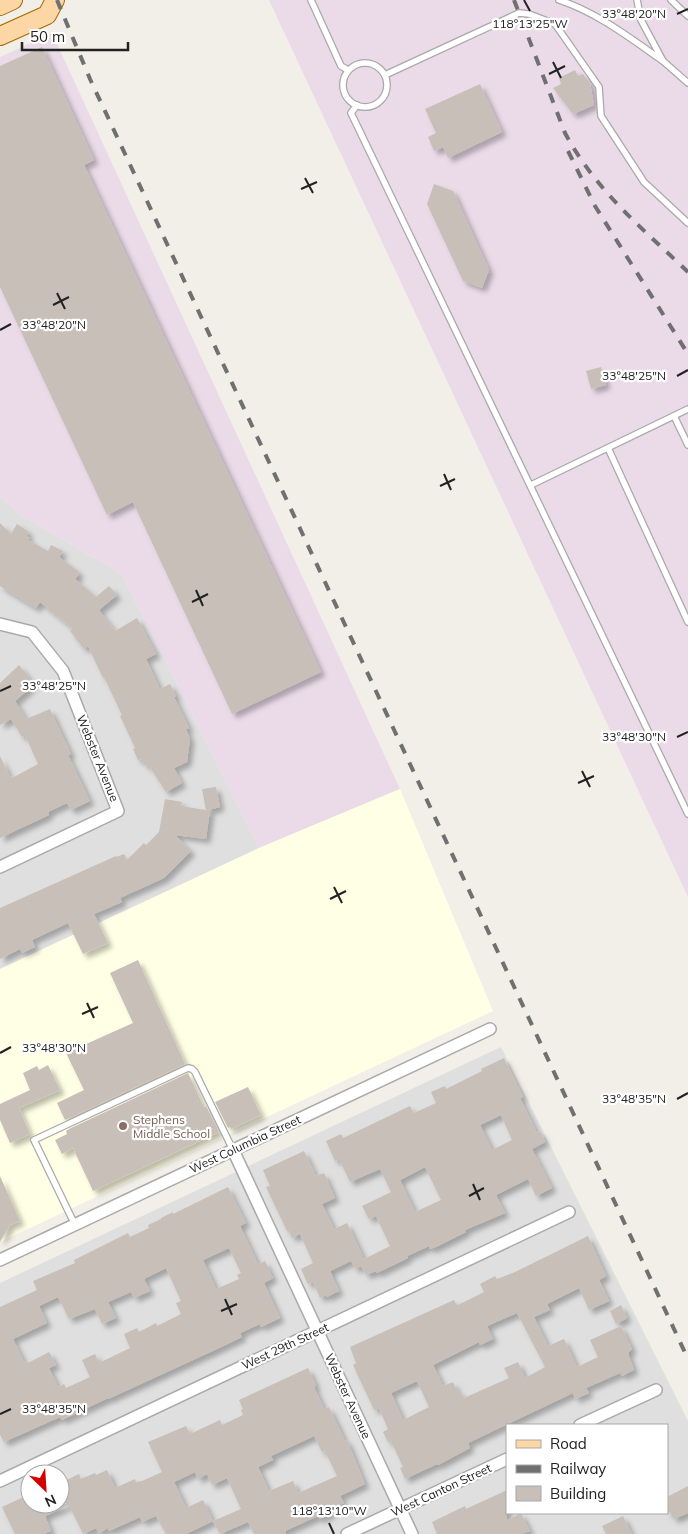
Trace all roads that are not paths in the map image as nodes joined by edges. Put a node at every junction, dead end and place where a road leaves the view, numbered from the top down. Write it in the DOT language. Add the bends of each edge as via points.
graph roads {
  1 [pos="13,0"];
  2 [pos="55,0"];
  3 [pos="311,0"];
  4 [pos="559,0"];
  5 [pos="637,0"];
  6 [pos="671,0"];
  7 [pos="0,6"];
  8 [pos="688,16"];
  9 [pos="0,36"];
  10 [pos="663,61"];
  11 [pos="348,70"];
  12 [pos="385,75"];
  13 [pos="688,84"];
  14 [pos="357,105"];
  15 [pos="688,223"];
  16 [pos="688,409"];
  17 [pos="674,416"];
  18 [pos="688,445"];
  19 [pos="608,448"];
  20 [pos="531,485"];
  21 [pos="688,622"];
  22 [pos="0,624"];
  23 [pos="688,814"];
  24 [pos="0,867"];
  25 [pos="490,1029"];
  26 [pos="233,1150"];
  27 [pos="569,1212"];
  28 [pos="75,1225"];
  29 [pos="0,1260"];
  30 [pos="318,1331"];
  31 [pos="656,1390"];
  32 [pos="582,1424"];
  33 [pos="506,1460"];
  34 [pos="0,1480"];
  35 [pos="401,1509"];
  36 [pos="347,1534"];
  37 [pos="412,1534"];
  1 -- 7 [label="main road"];
  2 -- 9 [label="main road" via="47,15"];
  3 -- 11 [label="lane" via="341,66"];
  4 -- 10 [label="lane" via="606,21"];
  5 -- 10 [label="lane" via="642,20"];
  6 -- 8 [label="lane"];
  10 -- 13 [label="lane"];
  11 -- 12 [label="lane" via="368,63"];
  11 -- 14 [label="lane" via="343,90 346,97"];
  12 -- 14 [label="lane" via="387,82 378,102 364,107"];
  12 -- 15 [label="lane" via="519,13 555,24 599,87 601,116 644,182"];
  14 -- 20 [label="lane" via="351,113"];
  16 -- 17 [label="lane"];
  17 -- 18 [label="lane"];
  17 -- 19 [label="lane"];
  19 -- 20 [label="lane"];
  19 -- 21 [label="lane"];
  20 -- 23 [label="lane"];
  22 -- 24 [label="street, Webster Avenue" via="32,632 63,671 118,811"];
  25 -- 26 [label="street, West Columbia Street"];
  26 -- 28 [label="street, West Columbia Street"];
  26 -- 28 [label="lane" via="195,1072 188,1068 34,1140"];
  26 -- 30 [label="street, Webster Avenue"];
  27 -- 30 [label="street, West 29th Street"];
  28 -- 29 [label="street, West Columbia Street"];
  30 -- 34 [label="street, West 29th Street"];
  30 -- 35 [label="street, Webster Avenue"];
  31 -- 32 [label="street"];
  33 -- 35 [label="street, West Canton Street"];
  35 -- 36 [label="street, West Canton Street"];
  35 -- 37 [label="street, Webster Avenue"];
}
